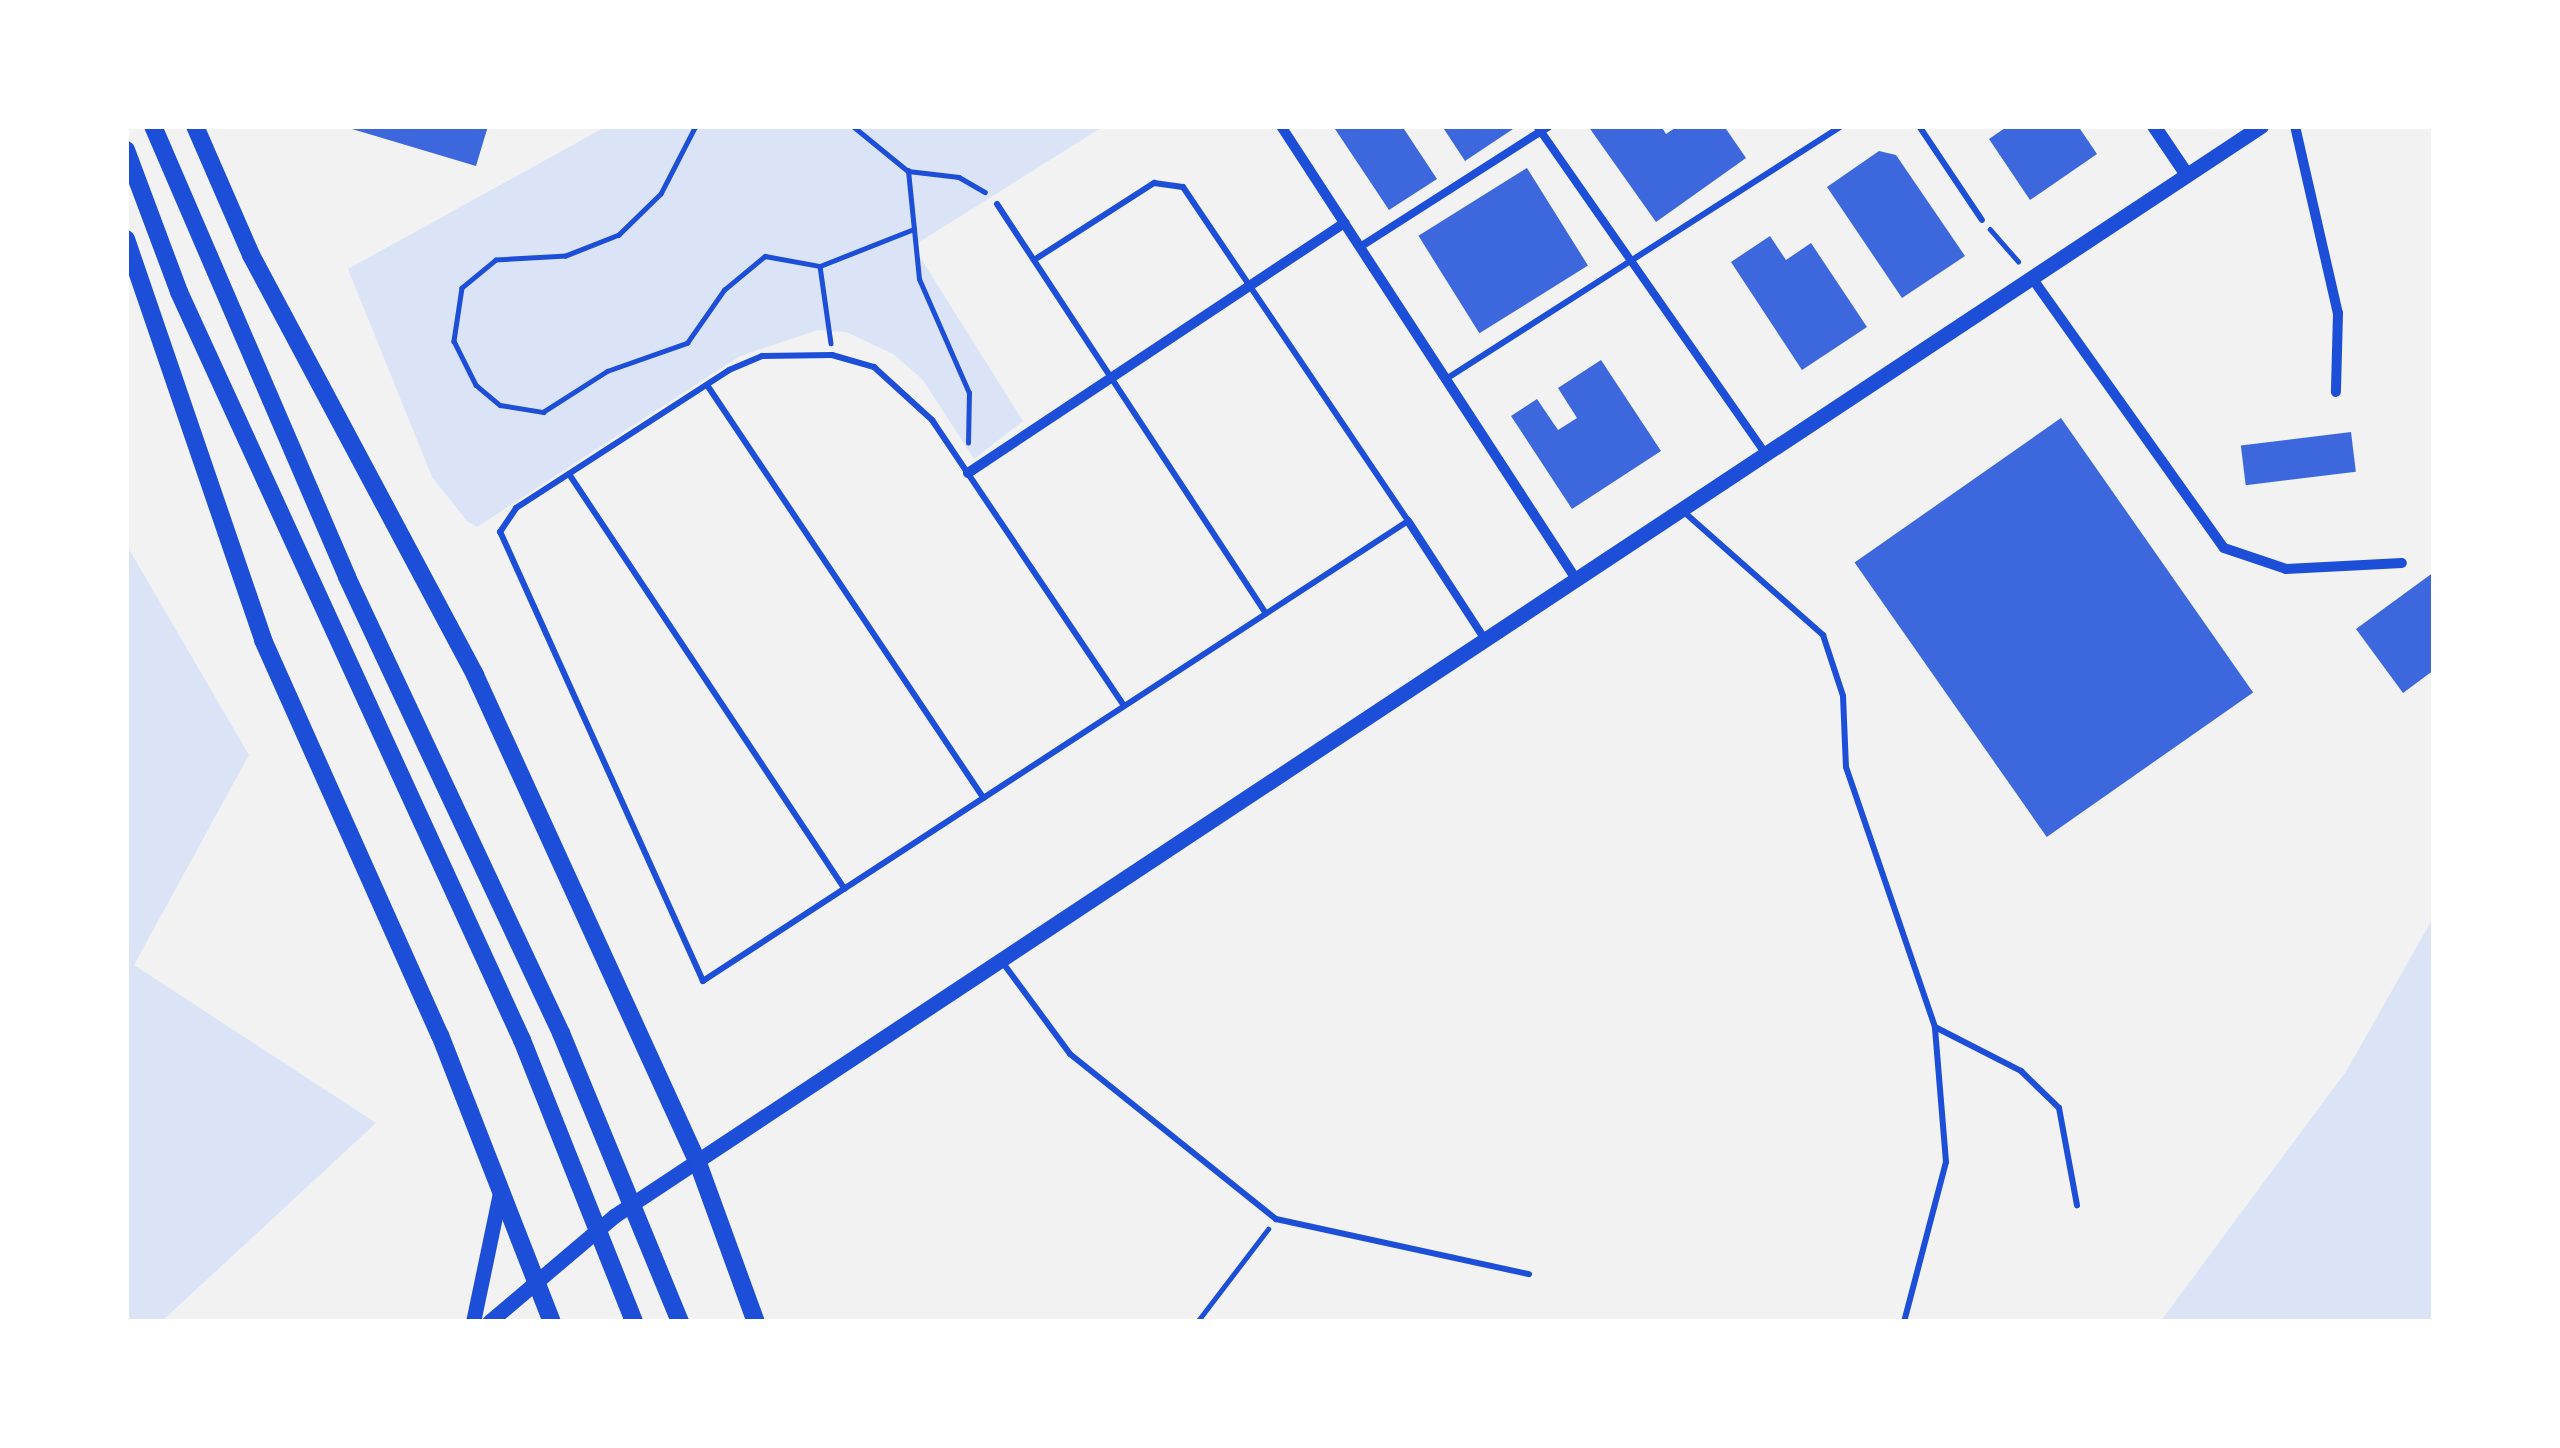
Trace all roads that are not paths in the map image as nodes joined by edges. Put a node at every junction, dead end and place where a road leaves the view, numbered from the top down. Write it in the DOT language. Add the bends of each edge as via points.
graph roads {
  1 [pos="153,126"];
  2 [pos="195,126"];
  3 [pos="1281,126"];
  4 [pos="1841,126"];
  5 [pos="1918,126"];
  6 [pos="2155,126"];
  7 [pos="2261,126"];
  8 [pos="2295,126"];
  9 [pos="1542,128"];
  10 [pos="126,150"];
  11 [pos="2187,175"];
  12 [pos="997,204"];
  13 [pos="1982,220"];
  14 [pos="1344,223"];
  15 [pos="126,239"];
  16 [pos="1360,248"];
  17 [pos="1034,260"];
  18 [pos="1629,263"];
  19 [pos="2032,278"];
  20 [pos="1253,284"];
  21 [pos="1111,377"];
  22 [pos="1446,380"];
  23 [pos="707,385"];
  24 [pos="2336,392"];
  25 [pos="1766,454"];
  26 [pos="968,473"];
  27 [pos="568,474"];
  28 [pos="1682,509"];
  29 [pos="1408,521"];
  30 [pos="2402,563"];
  31 [pos="1576,580"];
  32 [pos="1266,614"];
  33 [pos="1485,639"];
  34 [pos="1124,706"];
  35 [pos="984,798"];
  36 [pos="844,889"];
  37 [pos="1001,960"];
  38 [pos="1935,1027"];
  39 [pos="698,1162"];
  40 [pos="500,1190"];
  41 [pos="2077,1205"];
  42 [pos="1529,1274"];
  43 [pos="538,1285"];
  44 [pos="473,1322"];
  45 [pos="489,1322"];
  46 [pos="552,1322"];
  47 [pos="634,1322"];
  48 [pos="680,1322"];
  49 [pos="756,1322"];
  50 [pos="1827,1322"];
  51 [pos="1873,1322"];
  52 [pos="1904,1322"];
  1 -- 48 [label="highway" via="347,577 561,1033"];
  2 -- 39 [label="highway" via="261,275 475,675"];
  3 -- 14 [label="street"];
  4 -- 18 [label="lane"];
  5 -- 13 [label="lane"];
  6 -- 11 [label="street"];
  7 -- 11 [label="main road"];
  8 -- 24 [label="street" via="2338,313"];
  9 -- 16 [label="street"];
  9 -- 18 [label="street"];
  10 -- 47 [label="highway" via="179,292 522,1040"];
  11 -- 19 [label="main road"];
  12 -- 17 [label="lane"];
  14 -- 16 [label="street"];
  14 -- 20 [label="street"];
  15 -- 40 [label="highway" via="263,640"];
  16 -- 22 [label="street"];
  17 -- 20 [label="lane" via="1167,182 1195,199"];
  17 -- 21 [label="lane"];
  18 -- 22 [label="lane"];
  18 -- 25 [label="street"];
  19 -- 25 [label="main road"];
  19 -- 30 [label="street" via="2224,548 2286,569"];
  20 -- 21 [label="street"];
  20 -- 29 [label="lane"];
  21 -- 26 [label="street"];
  21 -- 32 [label="lane"];
  22 -- 31 [label="street"];
  23 -- 26 [label="lane" via="762,356 832,355 874,367 902,386"];
  23 -- 27 [label="lane"];
  23 -- 35 [label="lane"];
  25 -- 28 [label="main road"];
  26 -- 34 [label="lane"];
  27 -- 36 [label="lane"];
  27 -- 36 [label="lane" via="516,508 500,532 703,981"];
  28 -- 31 [label="main road"];
  28 -- 38 [label="lane" via="1823,635 1843,696 1846,767"];
  29 -- 32 [label="lane"];
  29 -- 33 [label="street"];
  31 -- 33 [label="main road"];
  32 -- 34 [label="lane"];
  33 -- 37 [label="main road"];
  34 -- 35 [label="lane"];
  35 -- 36 [label="lane"];
  37 -- 39 [label="main road"];
  37 -- 42 [label="lane" via="1070,1054 1276,1220"];
  38 -- 41 [label="lane" via="2021,1071 2059,1108"];
  38 -- 52 [label="lane" via="1946,1162"];
  39 -- 43 [label="main road" via="614,1216"];
  39 -- 49 [label="highway"];
  40 -- 43 [label="highway"];
  40 -- 44 [label="main road" via="497,1236"];
  43 -- 45 [label="main road"];
  43 -- 46 [label="highway"];
  50 -- 51 [label="lane"];
}
